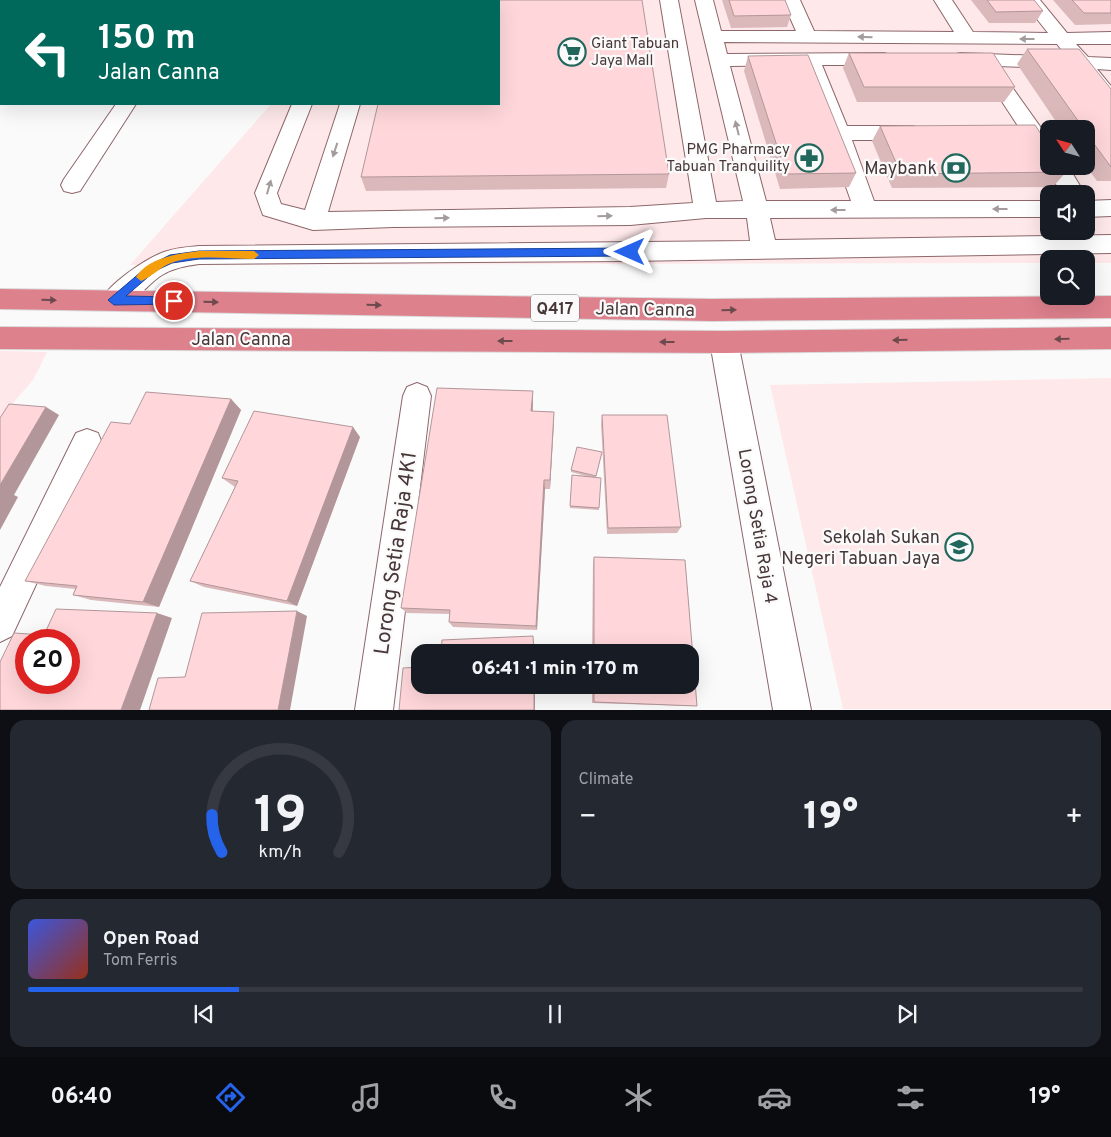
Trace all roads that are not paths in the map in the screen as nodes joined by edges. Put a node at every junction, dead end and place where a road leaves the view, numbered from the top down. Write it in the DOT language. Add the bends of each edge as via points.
graph roads {
  1 [pos="669,0"];
  2 [pos="704,0"];
  3 [pos="791,0"];
  4 [pos="943,0"];
  5 [pos="1031,0"];
  6 [pos="806,36"];
  7 [pos="715,37"];
  8 [pos="1063,38"];
  9 [pos="1111,38"];
  10 [pos="968,39"];
  11 [pos="810,59"];
  12 [pos="906,59"];
  13 [pos="945,59"];
  14 [pos="984,59"];
  15 [pos="721,60"];
  16 [pos="1082,62"];
  17 [pos="1111,64"];
  18 [pos="1111,99"];
  19 [pos="125,105"];
  20 [pos="302,105"];
  21 [pos="350,105"];
  22 [pos="839,133"];
  23 [pos="936,133"];
  24 [pos="1040,148"];
  25 [pos="72,185"];
  26 [pos="1111,208"];
  27 [pos="1040,209"];
  28 [pos="1095,209"];
  29 [pos="706,210"];
  30 [pos="757,210"];
  31 [pos="866,210"];
  32 [pos="630,216"];
  33 [pos="393,218"];
  34 [pos="313,221"];
  35 [pos="1111,244"];
  36 [pos="764,249"];
  37 [pos="630,252"];
  38 [pos="384,255"];
  39 [pos="0,299"];
  40 [pos="114,300"];
  41 [pos="1111,306"];
  42 [pos="0,338"];
  43 [pos="1111,338"];
  44 [pos="724,342"];
  45 [pos="417,396"];
  46 [pos="87,444"];
  47 [pos="0,624"];
  48 [pos="374,710"];
  49 [pos="792,710"];
  1 -- 29 [label="street"];
  2 -- 7 [label="street"];
  3 -- 6 [label="street"];
  4 -- 10 [label="street"];
  5 -- 8 [label="street"];
  6 -- 7 [label="street"];
  10 -- 6 [label="street, one-way"];
  7 -- 15 [label="street"];
  8 -- 9 [label="street"];
  8 -- 10 [label="street, one-way"];
  8 -- 16 [label="street"];
  11 -- 12 [label="street"];
  11 -- 15 [label="street"];
  11 -- 22 [label="street"];
  13 -- 14 [label="street"];
  14 -- 16 [label="street"];
  14 -- 24 [label="street" via="1024,133"];
  30 -- 15 [label="street, one-way"];
  16 -- 17 [label="street"];
  16 -- 18 [label="street"];
  19 -- 25 [label="street"];
  34 -- 20 [label="street, one-way" via="271,209 266,193"];
  21 -- 34 [label="street, one-way"];
  22 -- 23 [label="street"];
  22 -- 31 [label="street"];
  26 -- 28 [label="street"];
  27 -- 31 [label="street, one-way"];
  29 -- 30 [label="street"];
  29 -- 32 [label="street"];
  31 -- 30 [label="street, one-way"];
  30 -- 36 [label="street"];
  33 -- 32 [label="street, one-way"];
  32 -- 37 [label="street"];
  33 -- 34 [label="street"];
  33 -- 38 [label="street"];
  35 -- 36 [label="street"];
  36 -- 37 [label="street"];
  37 -- 38 [label="street"];
  38 -- 40 [label="street" via="199,255 170,259 152,269"];
  39 -- 40 [label="highway, Jalan Canna / Q417, one-way"];
  40 -- 41 [label="highway, Jalan Canna / Q417, one-way" via="712,310"];
  44 -- 42 [label="highway, Jalan Canna / Q417, one-way"];
  43 -- 44 [label="highway, Jalan Canna / Q417, one-way"];
  44 -- 49 [label="street, Lorong Setia Raja 4"];
  45 -- 48 [label="street, Lorong Setia Raja 4K1"];
  46 -- 47 [label="street"];
}
